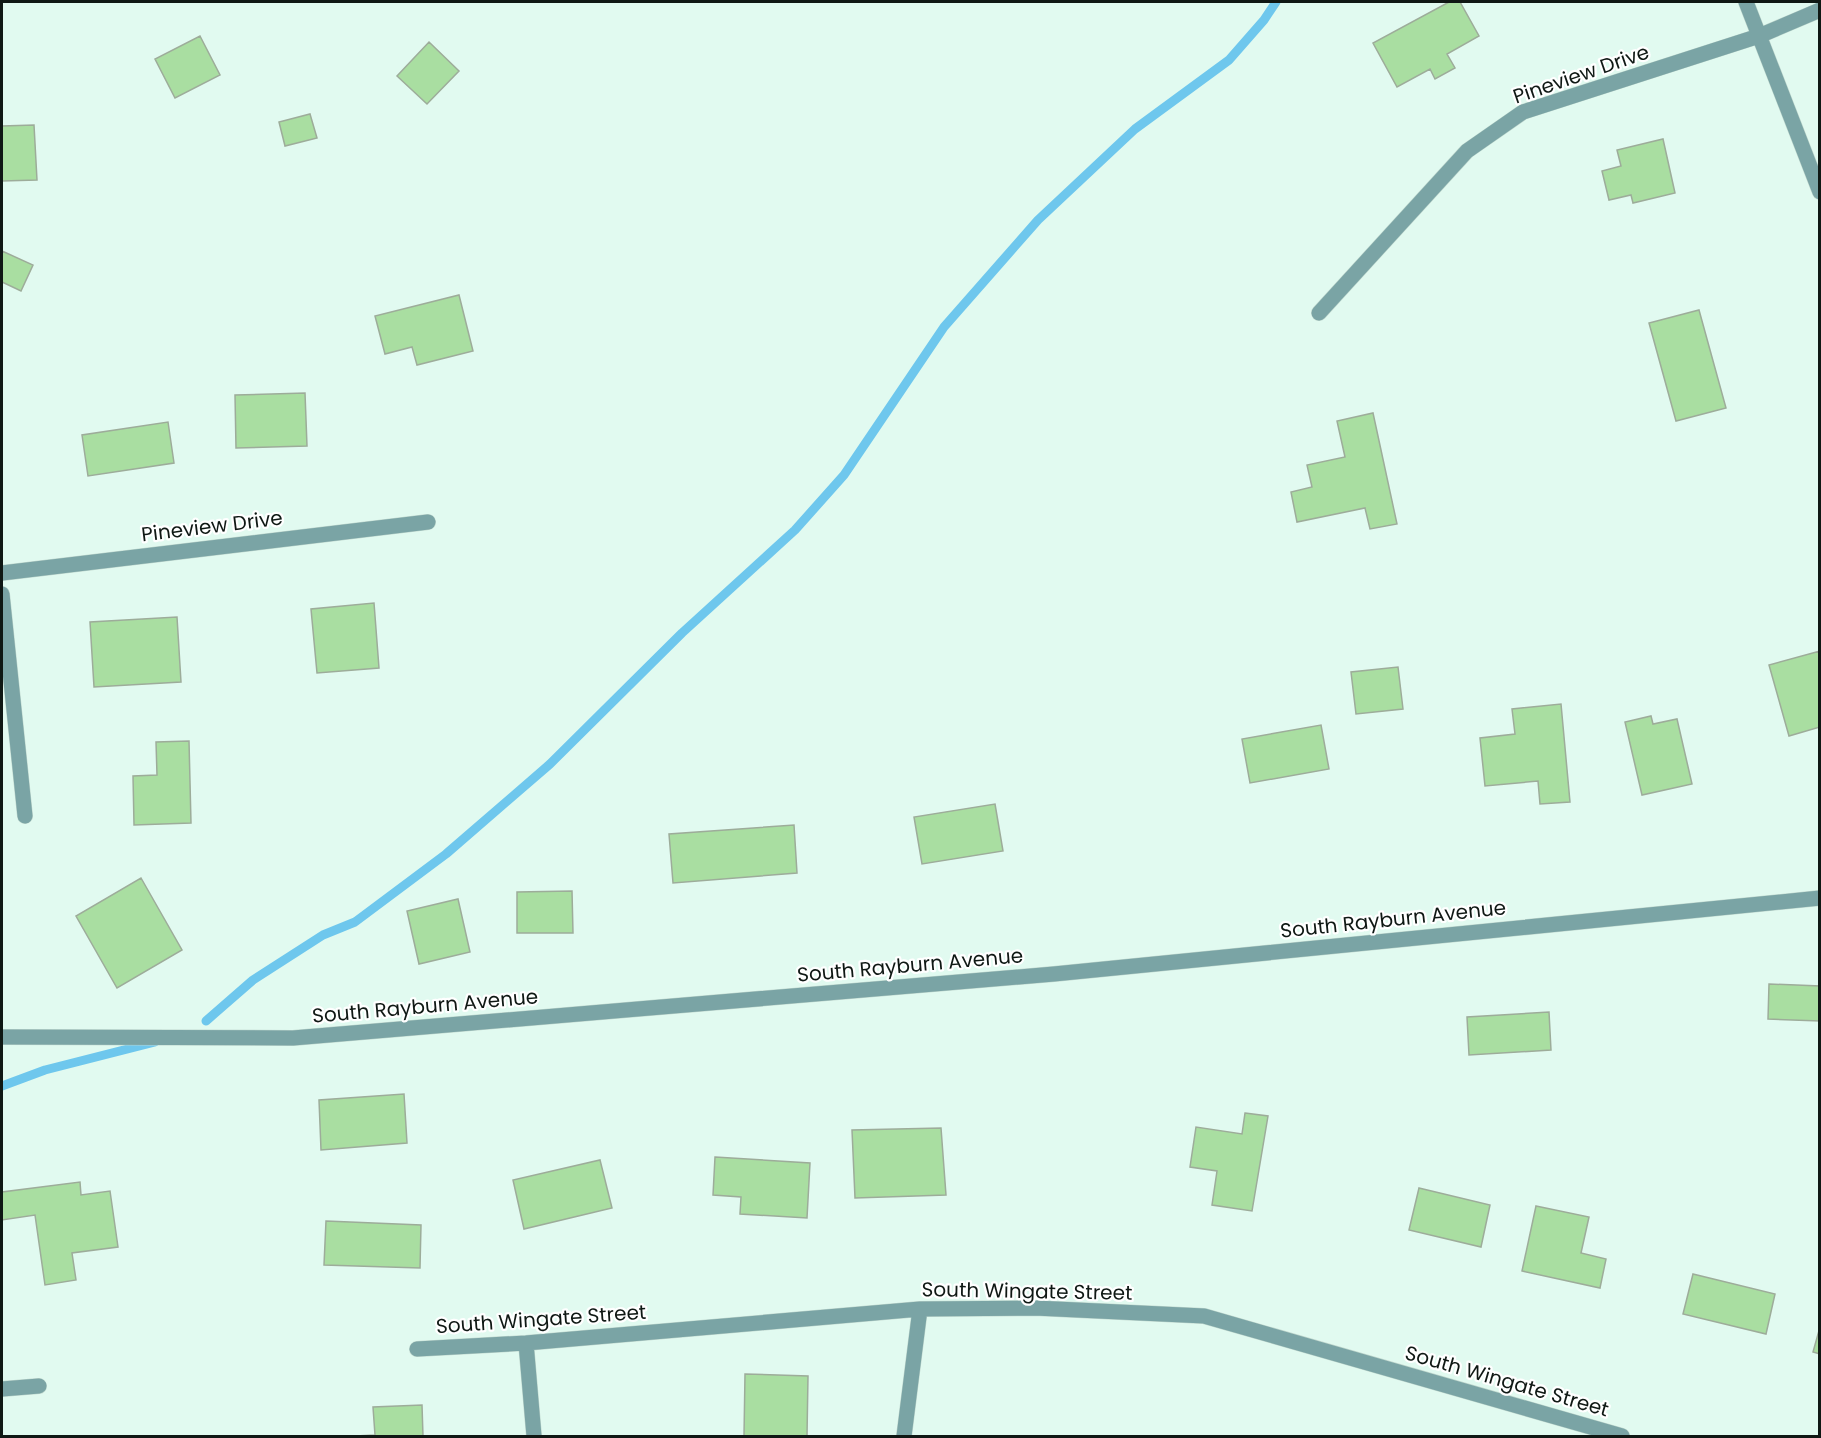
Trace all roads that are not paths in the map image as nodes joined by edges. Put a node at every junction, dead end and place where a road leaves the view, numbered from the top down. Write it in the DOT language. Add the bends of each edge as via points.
graph roads {
  1 [pos="1746,2"];
  2 [pos="1820,10"];
  3 [pos="1759,36"];
  4 [pos="1820,192"];
  5 [pos="1320,313"];
  6 [pos="428,522"];
  7 [pos="2,573"];
  8 [pos="2,594"];
  9 [pos="25,816"];
  10 [pos="1820,898"];
  11 [pos="2,1037"];
  12 [pos="920,1310"];
  13 [pos="526,1343"];
  14 [pos="417,1349"];
  15 [pos="39,1386"];
  16 [pos="2,1389"];
  17 [pos="534,1437"];
  18 [pos="904,1437"];
  19 [pos="1622,1437"];
  1 -- 3 [label="street"];
  2 -- 3 [label="street, Pineview Drive"];
  3 -- 4 [label="street"];
  3 -- 5 [label="street, Pineview Drive" via="1523,112 1467,151"];
  6 -- 7 [label="street, Pineview Drive"];
  8 -- 9 [label="street"];
  10 -- 11 [label="street, South Rayburn Avenue" via="1054,974 292,1038"];
  12 -- 13 [label="street, South Wingate Street"];
  12 -- 18 [label="street"];
  12 -- 19 [label="street, South Wingate Street" via="1035,1308 1204,1316"];
  13 -- 14 [label="street, South Wingate Street"];
  13 -- 17 [label="street"];
  15 -- 16 [label="street"];
}
